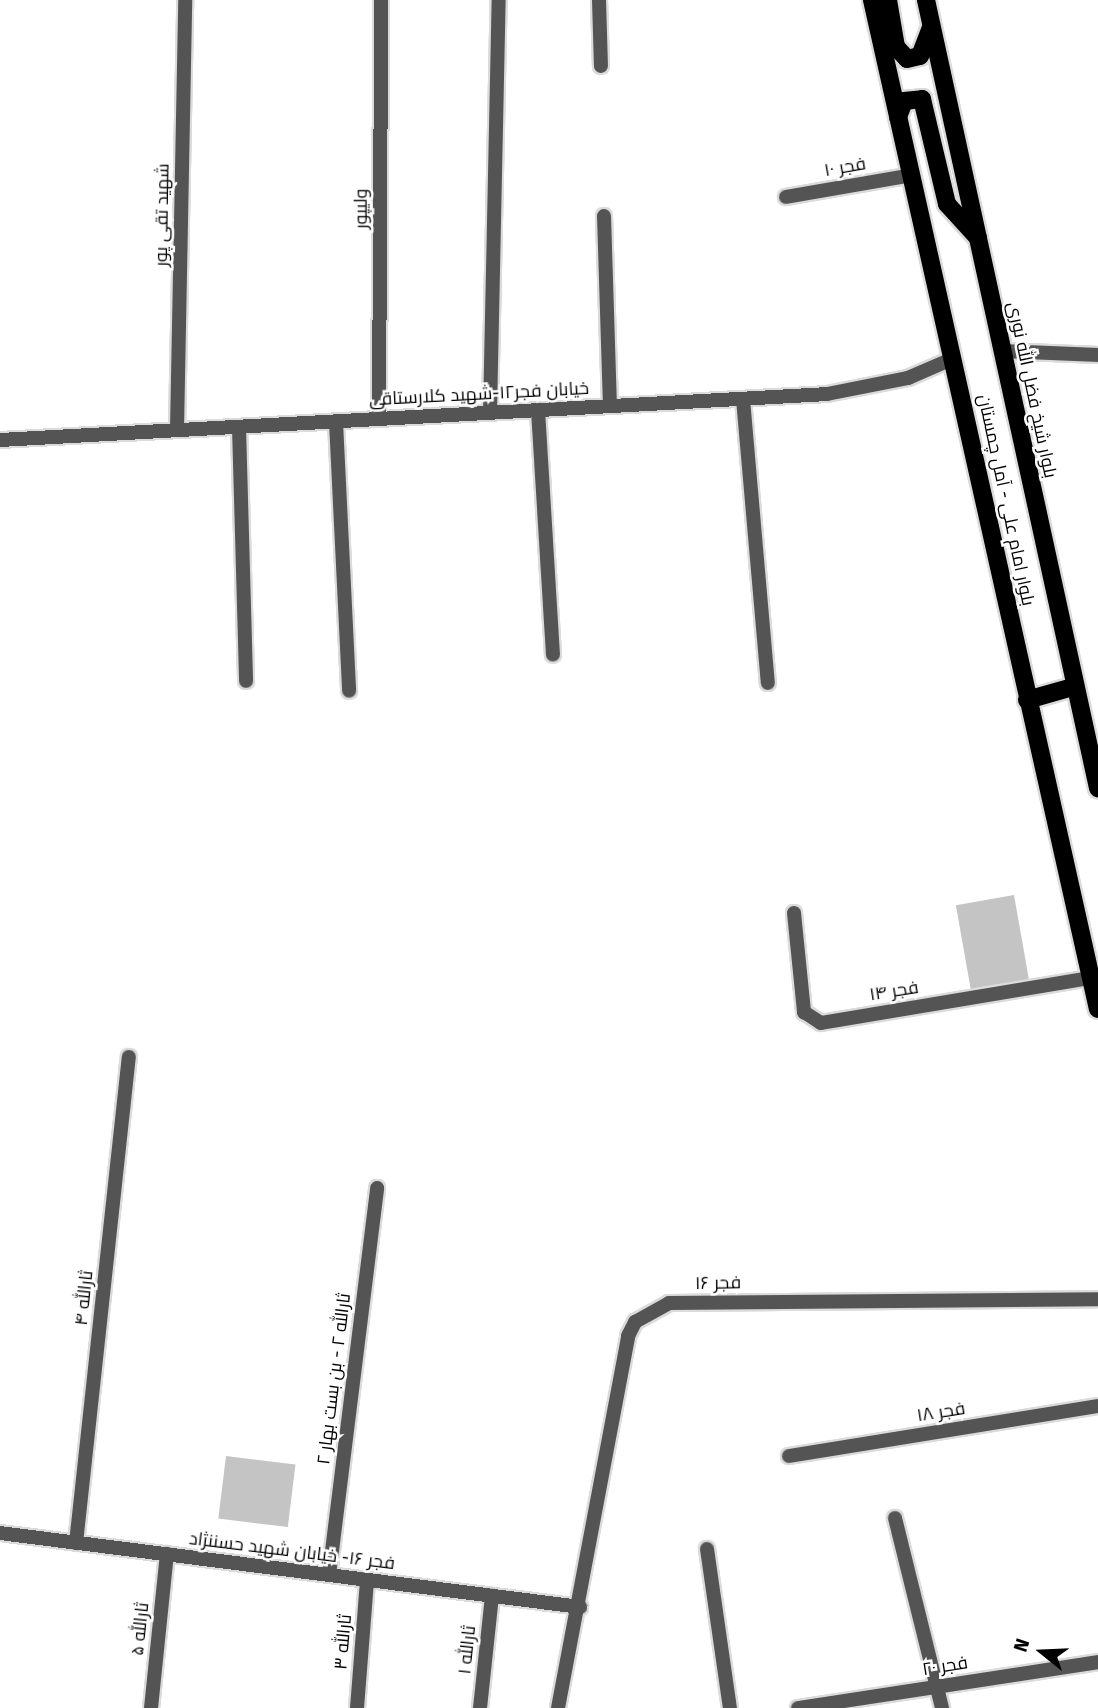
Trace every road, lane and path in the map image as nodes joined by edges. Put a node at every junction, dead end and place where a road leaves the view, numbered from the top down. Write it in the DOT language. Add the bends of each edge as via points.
graph roads {
  1 [pos="185,0"];
  2 [pos="382,0"];
  3 [pos="499,0"];
  4 [pos="599,0"];
  5 [pos="872,0"];
  6 [pos="887,0"];
  7 [pos="926,0"];
  8 [pos="932,27"];
  9 [pos="601,66"];
  10 [pos="898,117"];
  11 [pos="912,175"];
  12 [pos="786,197"];
  13 [pos="604,216"];
  14 [pos="978,238"];
  15 [pos="1003,351"];
  16 [pos="1098,355"];
  17 [pos="954,358"];
  18 [pos="743,399"];
  19 [pos="610,406"];
  20 [pos="538,410"];
  21 [pos="490,413"];
  22 [pos="379,419"];
  23 [pos="336,422"];
  24 [pos="239,427"];
  25 [pos="177,430"];
  26 [pos="0,440"];
  27 [pos="553,655"];
  28 [pos="246,681"];
  29 [pos="768,683"];
  30 [pos="1073,687"];
  31 [pos="349,691"];
  32 [pos="1027,700"];
  33 [pos="1098,788"];
  34 [pos="794,913"];
  35 [pos="1091,978"];
  36 [pos="1098,1009"];
  37 [pos="129,1058"];
  38 [pos="377,1188"];
  39 [pos="1098,1299"];
  40 [pos="1098,1406"];
  41 [pos="789,1456"];
  42 [pos="895,1518"];
  43 [pos="0,1533"];
  44 [pos="76,1543"];
  45 [pos="707,1549"];
  46 [pos="167,1554"];
  47 [pos="329,1575"];
  48 [pos="367,1580"];
  49 [pos="492,1596"];
  50 [pos="579,1607"];
  51 [pos="1098,1662"];
  52 [pos="937,1687"];
  53 [pos="151,1708"];
  54 [pos="357,1708"];
  55 [pos="480,1708"];
  56 [pos="558,1708"];
  57 [pos="730,1708"];
  58 [pos="798,1708"];
  59 [pos="942,1708"];
  1 -- 25 [label="street, شهید تقی پور"];
  2 -- 22 [label="street, ولیپور"];
  3 -- 21 [label="street"];
  4 -- 9 [label="street"];
  5 -- 10 [label="main road, بلوار امام علی - آمل چمستان"];
  6 -- 8 [label="main road" via="896,47 907,59 920,56"];
  7 -- 8 [label="main road, بلوار شیخ فضل الله نوری"];
  8 -- 14 [label="main road, بلوار شیخ فضل الله نوری"];
  10 -- 11 [label="main road, بلوار امام علی - آمل چمستان"];
  10 -- 14 [label="main road" via="904,101 922,99 947,204"];
  11 -- 12 [label="street, فجر ۱۰"];
  11 -- 17 [label="main road, بلوار امام علی - آمل چمستان"];
  13 -- 19 [label="street"];
  14 -- 15 [label="main road, بلوار شیخ فضل الله نوری"];
  15 -- 16 [label="street"];
  15 -- 30 [label="main road, بلوار شیخ فضل الله نوری"];
  17 -- 18 [label="street, خيابان فجر۱۲-شهيد كلارستاقی" via="870,388"];
  17 -- 32 [label="main road, بلوار امام علی - آمل چمستان"];
  18 -- 19 [label="street, خيابان فجر۱۲-شهيد كلارستاقی"];
  18 -- 29 [label="street"];
  19 -- 20 [label="street, خيابان فجر۱۲-شهيد كلارستاقی"];
  20 -- 21 [label="street, خيابان فجر۱۲-شهيد كلارستاقی"];
  20 -- 27 [label="street"];
  21 -- 22 [label="street, خيابان فجر۱۲-شهيد كلارستاقی"];
  22 -- 23 [label="street, خيابان فجر۱۲-شهيد كلارستاقی"];
  23 -- 24 [label="street, خيابان فجر۱۲-شهيد كلارستاقی"];
  23 -- 31 [label="street"];
  24 -- 25 [label="street, خيابان فجر۱۲-شهيد كلارستاقی"];
  24 -- 28 [label="street"];
  25 -- 26 [label="street, خيابان فجر۱۲-شهيد كلارستاقی"];
  30 -- 32 [label="main road"];
  30 -- 33 [label="main road, بلوار شیخ فضل الله نوری"];
  32 -- 35 [label="main road, بلوار امام علی - آمل چمستان"];
  34 -- 35 [label="street, فجر ۱۴" via="804,1013 821,1023"];
  35 -- 36 [label="main road, بلوار امام علی - آمل چمستان"];
  37 -- 44 [label="street, ثارالله ۴"];
  38 -- 47 [label="street, ثارالله ۲ - بن بست بهار ۲"];
  39 -- 50 [label="street, فجر ۱۶" via="669,1303 635,1322 628,1336"];
  40 -- 41 [label="street, فجر ۱۸"];
  42 -- 52 [label="street"];
  43 -- 44 [label="street, فجر ۱۶- خیابان شهید حسننژاد"];
  44 -- 46 [label="street, فجر ۱۶- خیابان شهید حسننژاد"];
  45 -- 57 [label="street"];
  46 -- 47 [label="street, فجر ۱۶- خیابان شهید حسننژاد"];
  46 -- 53 [label="street, ثارالله ۵"];
  47 -- 48 [label="street, فجر ۱۶- خیابان شهید حسننژاد"];
  48 -- 49 [label="street, فجر ۱۶- خیابان شهید حسننژاد"];
  48 -- 54 [label="street, ثارالله ۳"];
  49 -- 50 [label="street, فجر ۱۶- خیابان شهید حسننژاد"];
  49 -- 55 [label="street, ثارالله ۱"];
  50 -- 56 [label="street, فجر ۱۶"];
  51 -- 52 [label="street, فجر ۲۰"];
  52 -- 58 [label="street, فجر ۲۰"];
  52 -- 59 [label="street"];
}
